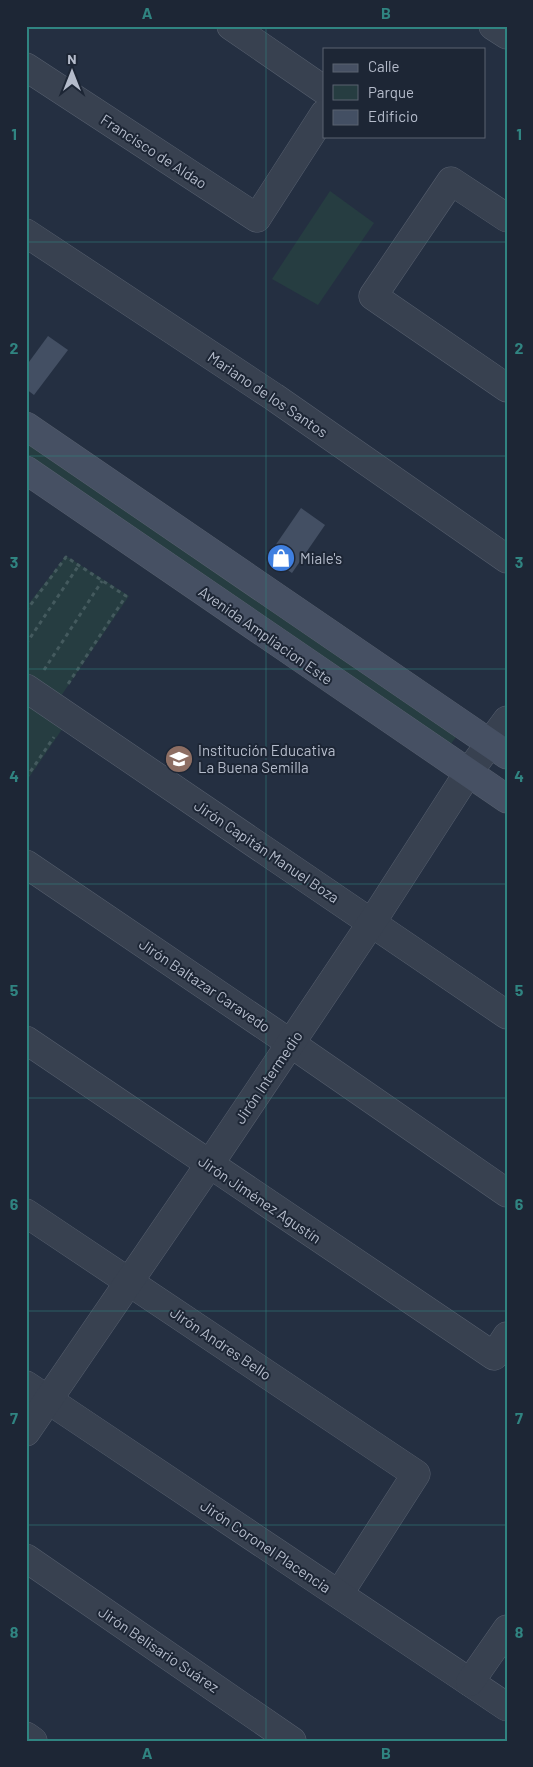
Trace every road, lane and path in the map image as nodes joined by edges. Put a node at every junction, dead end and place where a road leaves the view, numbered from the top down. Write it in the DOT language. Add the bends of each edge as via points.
graph roads {
  1 [pos="231,26"];
  2 [pos="493,26"];
  3 [pos="507,35"];
  4 [pos="26,67"];
  5 [pos="323,89"];
  6 [pos="323,116"];
  7 [pos="507,218"];
  8 [pos="26,233"];
  9 [pos="507,388"];
  10 [pos="26,426"];
  11 [pos="26,470"];
  12 [pos="507,559"];
  13 [pos="79,565"];
  14 [pos="102,581"];
  15 [pos="26,611"];
  16 [pos="26,644"];
  17 [pos="35,679"];
  18 [pos="66,686"];
  19 [pos="507,720"];
  20 [pos="57,732"];
  21 [pos="498,749"];
  22 [pos="468,773"];
  23 [pos="26,778"];
  24 [pos="507,799"];
  25 [pos="26,864"];
  26 [pos="372,922"];
  27 [pos="507,1015"];
  28 [pos="26,1040"];
  29 [pos="290,1043"];
  30 [pos="209,1165"];
  31 [pos="507,1193"];
  32 [pos="26,1213"];
  33 [pos="130,1282"];
  34 [pos="500,1346"];
  35 [pos="37,1392"];
  36 [pos="26,1432"];
  37 [pos="26,1558"];
  38 [pos="338,1594"];
  39 [pos="507,1629"];
  40 [pos="470,1682"];
  41 [pos="507,1707"];
  42 [pos="26,1736"];
  43 [pos="33,1741"];
  44 [pos="292,1741"];
  1 -- 5 [label="street"];
  2 -- 3 [label="street"];
  4 -- 6 [label="street, Francisco de Aldao" via="257,218"];
  7 -- 9 [label="street" via="450,181 373,296"];
  8 -- 12 [label="street, Mariano de los Santos" via="274,397"];
  10 -- 21 [label="main road"];
  11 -- 22 [label="main road, Avenida Ampliacion Este"];
  13 -- 14 [label="path"];
  13 -- 15 [label="path" via="66,557"];
  13 -- 16 [label="path"];
  14 -- 17 [label="path"];
  14 -- 18 [label="path" via="126,596"];
  17 -- 26 [label="street, Jirón Capitán Manuel Boza"];
  19 -- 21 [label="street, Jirón Intermedio"];
  20 -- 23 [label="path"];
  21 -- 22 [label="street, Jirón Intermedio"];
  22 -- 24 [label="main road, Avenida Ampliacion Este"];
  22 -- 26 [label="street, Jirón Intermedio"];
  25 -- 29 [label="street, Jirón Baltazar Caravedo"];
  26 -- 27 [label="street, Jirón Capitán Manuel Boza"];
  26 -- 29 [label="street, Jirón Intermedio"];
  28 -- 30 [label="street, Jirón Jiménez Agustín"];
  29 -- 30 [label="street, Jirón Intermedio"];
  29 -- 31 [label="street, Jirón Baltazar Caravedo"];
  30 -- 33 [label="street, Jirón Intermedio"];
  30 -- 34 [label="street, Jirón Jiménez Agustín"];
  32 -- 33 [label="street, Jirón Andres Bello"];
  33 -- 35 [label="street, Jirón Intermedio"];
  33 -- 38 [label="street, Jirón Andres Bello" via="416,1474"];
  35 -- 36 [label="street, Jirón Intermedio"];
  35 -- 38 [label="street, Jirón Coronel Placencia"];
  37 -- 44 [label="street, Jirón Belisario Suárez"];
  38 -- 40 [label="street, Jirón Coronel Placencia"];
  39 -- 40 [label="street"];
  40 -- 41 [label="street, Jirón Coronel Placencia"];
  42 -- 43 [label="street"];
}
